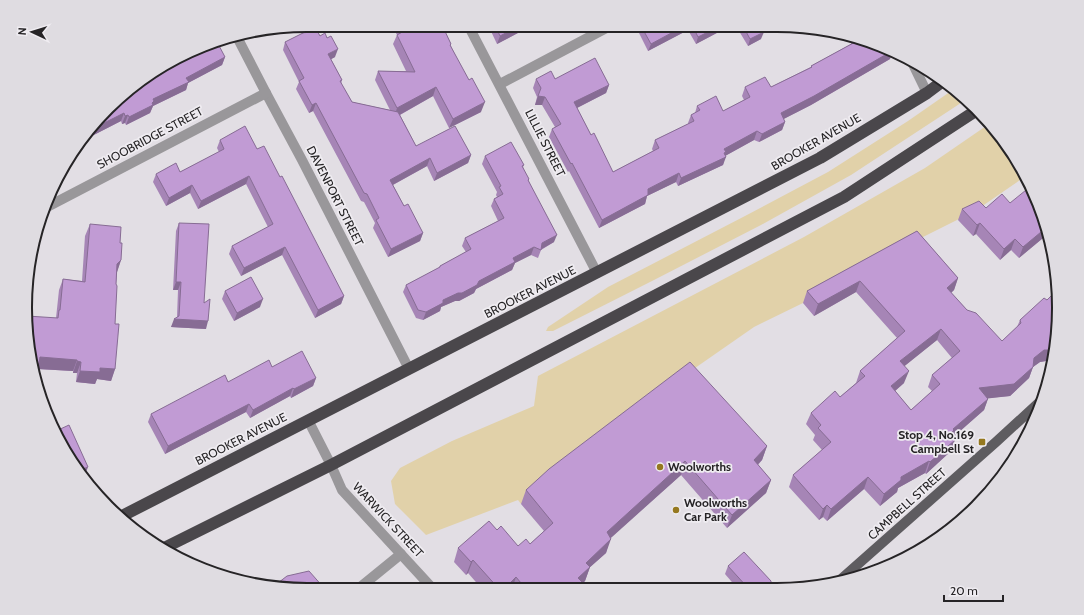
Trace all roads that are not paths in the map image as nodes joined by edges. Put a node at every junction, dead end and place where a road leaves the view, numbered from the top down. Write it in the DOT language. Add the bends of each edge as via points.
graph roads {
  1 [pos="472,32"];
  2 [pos="599,32"];
  3 [pos="239,40"];
  4 [pos="916,70"];
  5 [pos="500,84"];
  6 [pos="938,85"];
  7 [pos="266,93"];
  8 [pos="927,93"];
  9 [pos="972,114"];
  10 [pos="52,204"];
  11 [pos="597,273"];
  12 [pos="409,369"];
  13 [pos="1031,413"];
  14 [pos="308,420"];
  15 [pos="332,465"];
  16 [pos="125,514"];
  17 [pos="169,545"];
  18 [pos="401,554"];
  19 [pos="850,573"];
  20 [pos="365,583"];
  21 [pos="428,583"];
  1 -- 5 [label="street, LILLIE STREET"];
  2 -- 5 [label="street"];
  3 -- 7 [label="street, DAVENPORT STREET"];
  4 -- 8 [label="street"];
  5 -- 11 [label="street, LILLIE STREET"];
  6 -- 8 [label="highway, BROOKER AVENUE"];
  7 -- 10 [label="street, SHOOBRIDGE STREET"];
  7 -- 12 [label="street, DAVENPORT STREET"];
  8 -- 11 [label="highway, BROOKER AVENUE" via="820,158"];
  9 -- 15 [label="highway" via="844,197"];
  11 -- 12 [label="highway, BROOKER AVENUE"];
  12 -- 14 [label="highway, BROOKER AVENUE"];
  13 -- 19 [label="main road, CAMPBELL STREET"];
  14 -- 15 [label="street, WARWICK STREET"];
  14 -- 16 [label="highway, BROOKER AVENUE"];
  15 -- 17 [label="highway"];
  15 -- 18 [label="street, WARWICK STREET" via="342,490"];
  18 -- 20 [label="street"];
  18 -- 21 [label="street, WARWICK STREET"];
}
